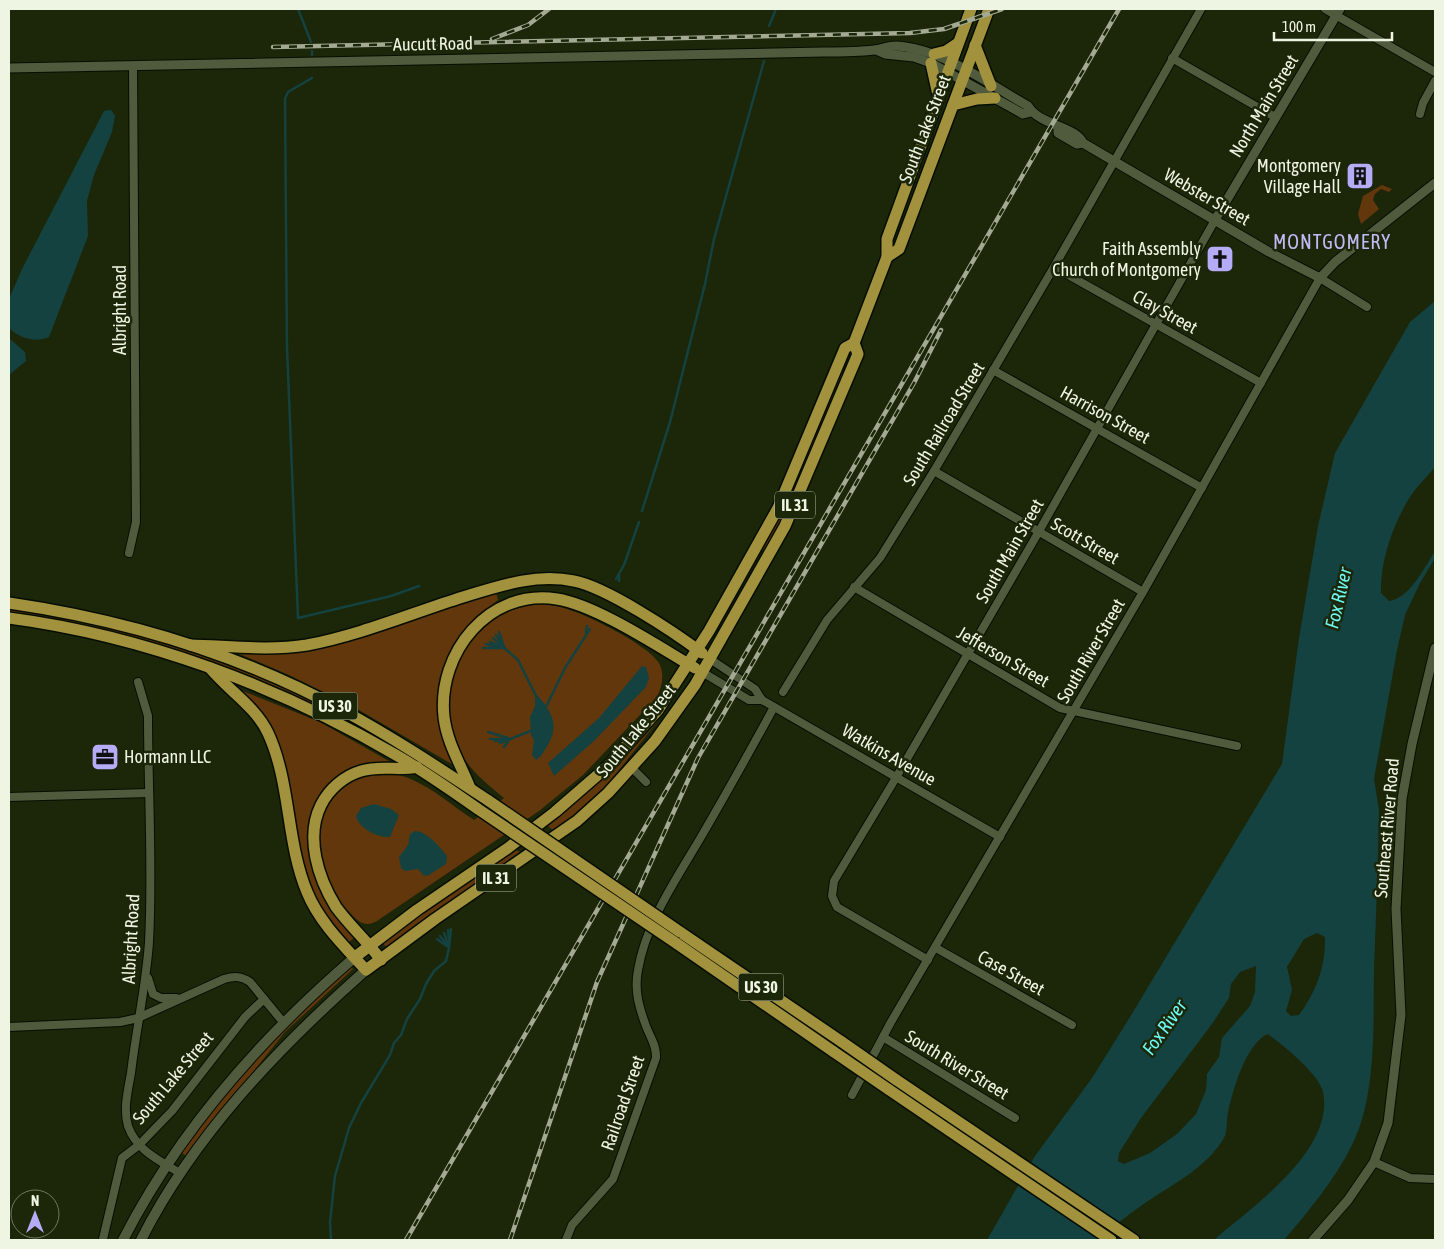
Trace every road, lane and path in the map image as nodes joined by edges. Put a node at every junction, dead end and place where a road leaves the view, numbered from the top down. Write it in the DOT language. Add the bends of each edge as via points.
graph roads {
  1 [pos="971,9"];
  2 [pos="989,9"];
  3 [pos="1201,9"];
  4 [pos="1325,9"];
  5 [pos="1338,12"];
  6 [pos="958,43"];
  7 [pos="975,45"];
  8 [pos="858,51"];
  9 [pos="933,58"];
  10 [pos="1172,58"];
  11 [pos="133,67"];
  12 [pos="950,67"];
  13 [pos="9,68"];
  14 [pos="1435,72"];
  15 [pos="964,75"];
  16 [pos="1435,81"];
  17 [pos="992,86"];
  18 [pos="938,98"];
  19 [pos="995,98"];
  20 [pos="953,105"];
  21 [pos="1031,112"];
  22 [pos="1420,114"];
  23 [pos="1275,117"];
  24 [pos="1114,161"];
  25 [pos="1435,183"];
  26 [pos="1215,220"];
  27 [pos="887,257"];
  28 [pos="1054,267"];
  29 [pos="1320,278"];
  30 [pos="1367,307"];
  31 [pos="1157,325"];
  32 [pos="854,343"];
  33 [pos="993,370"];
  34 [pos="1261,383"];
  35 [pos="1098,428"];
  36 [pos="934,470"];
  37 [pos="1202,488"];
  38 [pos="1039,532"];
  39 [pos="129,553"];
  40 [pos="854,587"];
  41 [pos="1143,592"];
  42 [pos="9,604"];
  43 [pos="9,618"];
  44 [pos="190,645"];
  45 [pos="1435,648"];
  46 [pos="697,650"];
  47 [pos="968,654"];
  48 [pos="710,659"];
  49 [pos="688,664"];
  50 [pos="210,668"];
  51 [pos="702,672"];
  52 [pos="138,682"];
  53 [pos="782,692"];
  54 [pos="762,700"];
  55 [pos="774,707"];
  56 [pos="1073,711"];
  57 [pos="1237,746"];
  58 [pos="417,768"];
  59 [pos="632,768"];
  60 [pos="897,776"];
  61 [pos="646,782"];
  62 [pos="470,788"];
  63 [pos="148,793"];
  64 [pos="9,796"];
  65 [pos="1000,837"];
  66 [pos="678,937"];
  67 [pos="369,945"];
  68 [pos="936,948"];
  69 [pos="355,957"];
  70 [pos="380,960"];
  71 [pos="928,960"];
  72 [pos="146,970"];
  73 [pos="366,970"];
  74 [pos="183,997"];
  75 [pos="264,999"];
  76 [pos="138,1018"];
  77 [pos="284,1022"];
  78 [pos="1072,1025"];
  79 [pos="9,1027"];
  80 [pos="883,1037"];
  81 [pos="852,1095"];
  82 [pos="1015,1118"];
  83 [pos="139,1145"];
  84 [pos="1374,1162"];
  85 [pos="168,1165"];
  86 [pos="180,1173"];
  87 [pos="1435,1179"];
  88 [pos="103,1239"];
  89 [pos="123,1240"];
  90 [pos="141,1240"];
  91 [pos="566,1240"];
  92 [pos="1111,1240"];
  93 [pos="1134,1240"];
  94 [pos="1313,1240"];
  1 -- 6 [label="main road, South Lake Street / IL 31"];
  2 -- 7 [label="main road, South Lake Street / IL 31"];
  3 -- 10 [label="street, South Railroad Street"];
  4 -- 5 [label="street"];
  5 -- 14 [label="street"];
  5 -- 23 [label="street, North Main Street"];
  6 -- 9 [label="main road"];
  6 -- 12 [label="main road, South Lake Street / IL 31"];
  7 -- 15 [label="main road, South Lake Street / IL 31"];
  7 -- 17 [label="main road"];
  8 -- 9 [label="street, Webster Street" via="876,50 885,54"];
  8 -- 11 [label="street, Aucutt Road"];
  9 -- 12 [label="street, Webster Street"];
  9 -- 18 [label="main road"];
  10 -- 23 [label="street"];
  10 -- 24 [label="street, South Railroad Street"];
  11 -- 13 [label="street, Aucutt Road"];
  11 -- 39 [label="street, Albright Road" via="136,522"];
  12 -- 15 [label="street, Webster Street"];
  12 -- 18 [label="main road, South Lake Street / IL 31"];
  15 -- 17 [label="street, Webster Street"];
  15 -- 19 [label="street, Webster Street"];
  15 -- 20 [label="main road, South Lake Street / IL 31"];
  16 -- 22 [label="street"];
  17 -- 21 [label="street, Webster Street" via="1028,106"];
  18 -- 27 [label="main road, South Lake Street / IL 31" via="887,239"];
  19 -- 20 [label="main road"];
  19 -- 21 [label="street, Webster Street" via="1023,114"];
  20 -- 27 [label="main road, South Lake Street / IL 31" via="899,249"];
  21 -- 24 [label="street, Webster Street" via="1058,128 1058,133"];
  23 -- 26 [label="street, North Main Street"];
  24 -- 26 [label="street, Webster Street"];
  24 -- 28 [label="street, South Railroad Street"];
  25 -- 29 [label="street" via="1335,262"];
  26 -- 29 [label="street, Webster Street"];
  26 -- 31 [label="street, South Main Street"];
  27 -- 32 [label="main road, South Lake Street / IL 31"];
  28 -- 31 [label="street, Clay Street"];
  28 -- 33 [label="street, South Railroad Street"];
  29 -- 30 [label="street, Webster Street"];
  29 -- 34 [label="street, South River Street"];
  31 -- 34 [label="street, Clay Street"];
  31 -- 35 [label="street, South Main Street"];
  32 -- 46 [label="main road, South Lake Street / IL 31" via="845,348 778,508"];
  32 -- 48 [label="main road, South Lake Street / IL 31" via="858,354 800,494 771,553"];
  33 -- 35 [label="street, Harrison Street"];
  33 -- 36 [label="street, South Railroad Street"];
  34 -- 37 [label="street, South River Street"];
  35 -- 37 [label="street, Harrison Street"];
  35 -- 38 [label="street, South Main Street"];
  36 -- 38 [label="street, Scott Street"];
  36 -- 40 [label="street, South Railroad Street" via="880,558"];
  37 -- 41 [label="street, South River Street"];
  38 -- 41 [label="street, Scott Street"];
  38 -- 47 [label="street, South Main Street"];
  40 -- 47 [label="street, Jefferson Street"];
  40 -- 53 [label="street, South Railroad Street" via="827,620"];
  41 -- 56 [label="street, South River Street"];
  42 -- 44 [label="main road, US 30" via="118,624"];
  43 -- 50 [label="main road, US 30" via="90,633"];
  44 -- 46 [label="main road" via="270,648 308,644 491,588 538,578 554,578 573,580 599,591"];
  44 -- 62 [label="main road, US 30" via="288,683 342,710"];
  45 -- 84 [label="street, Southeast River Road" via="1402,799 1396,909 1400,1014 1388,1123"];
  46 -- 48 [label="main road"];
  46 -- 49 [label="main road, South Lake Street / IL 31"];
  47 -- 56 [label="street, Jefferson Street" via="1060,708"];
  47 -- 60 [label="street, South Main Street"];
  48 -- 51 [label="main road, South Lake Street / IL 31"];
  48 -- 54 [label="street, Watkins Avenue" via="755,688"];
  49 -- 51 [label="main road"];
  49 -- 62 [label="main road" via="575,603 537,597 504,606 479,622 461,642 450,663 444,689 448,736"];
  49 -- 67 [label="main road, South Lake Street / IL 31" via="642,730 586,785 508,848"];
  50 -- 58 [label="main road, US 30" via="307,708"];
  50 -- 69 [label="main road" via="247,704 267,732 276,754 305,888 320,915"];
  51 -- 54 [label="street, Watkins Avenue" via="749,700"];
  51 -- 59 [label="main road, South Lake Street / IL 31" via="668,725"];
  52 -- 63 [label="street, Albright Road" via="148,716"];
  54 -- 55 [label="street, Watkins Avenue"];
  55 -- 60 [label="street, Watkins Avenue"];
  55 -- 91 [label="street, Railroad Street" via="664,899 647,939 636,988 656,1058 613,1179 572,1225"];
  56 -- 57 [label="street, Jefferson Street"];
  56 -- 65 [label="street, South River Street"];
  58 -- 66 [label="main road, US 30, bridge"];
  58 -- 67 [label="main road" via="374,768 350,775 331,790 318,811 314,843 324,882 337,908"];
  59 -- 61 [label="street"];
  59 -- 70 [label="main road, South Lake Street / IL 31" via="567,829"];
  60 -- 65 [label="street, Watkins Avenue"];
  60 -- 71 [label="street, South Main Street" via="834,881 832,896 837,907"];
  62 -- 66 [label="main road, US 30, bridge"];
  63 -- 64 [label="street"];
  63 -- 72 [label="street, Albright Road" via="149,942"];
  65 -- 68 [label="street, South River Street"];
  66 -- 92 [label="main road, US 30, bridge" via="834,1052"];
  66 -- 93 [label="main road, US 30, bridge" via="842,1042"];
  67 -- 69 [label="main road, South Lake Street / IL 31"];
  67 -- 70 [label="main road"];
  68 -- 71 [label="street, South River Street"];
  68 -- 78 [label="street, Case Street"];
  69 -- 73 [label="main road"];
  69 -- 77 [label="main road, South Lake Street / IL 31"];
  70 -- 73 [label="main road, South Lake Street / IL 31"];
  71 -- 80 [label="street, South River Street"];
  72 -- 74 [label="street" via="154,994 168,999"];
  72 -- 76 [label="street, Albright Road"];
  73 -- 86 [label="main road, South Lake Street / IL 31" via="302,1029 246,1089"];
  74 -- 75 [label="street" via="224,979 240,976 250,982"];
  74 -- 76 [label="street"];
  75 -- 77 [label="street"];
  75 -- 83 [label="street, South Lake Street" via="245,1017 172,1111"];
  76 -- 79 [label="street" via="86,1025"];
  76 -- 83 [label="street, Albright Road" via="126,1110 129,1127"];
  77 -- 85 [label="main road, IL 31" via="223,1090"];
  80 -- 81 [label="street, South River Street"];
  80 -- 82 [label="street, South River Street"];
  83 -- 85 [label="street, Albright Road"];
  83 -- 88 [label="street, South Lake Street" via="120,1162 112,1210"];
  84 -- 87 [label="street" via="1410,1178"];
  84 -- 94 [label="street, Southeast River Road" via="1348,1200"];
  85 -- 86 [label="street, Albright Road"];
  85 -- 89 [label="main road, IL 31"];
  86 -- 90 [label="main road, IL 31"];
}
